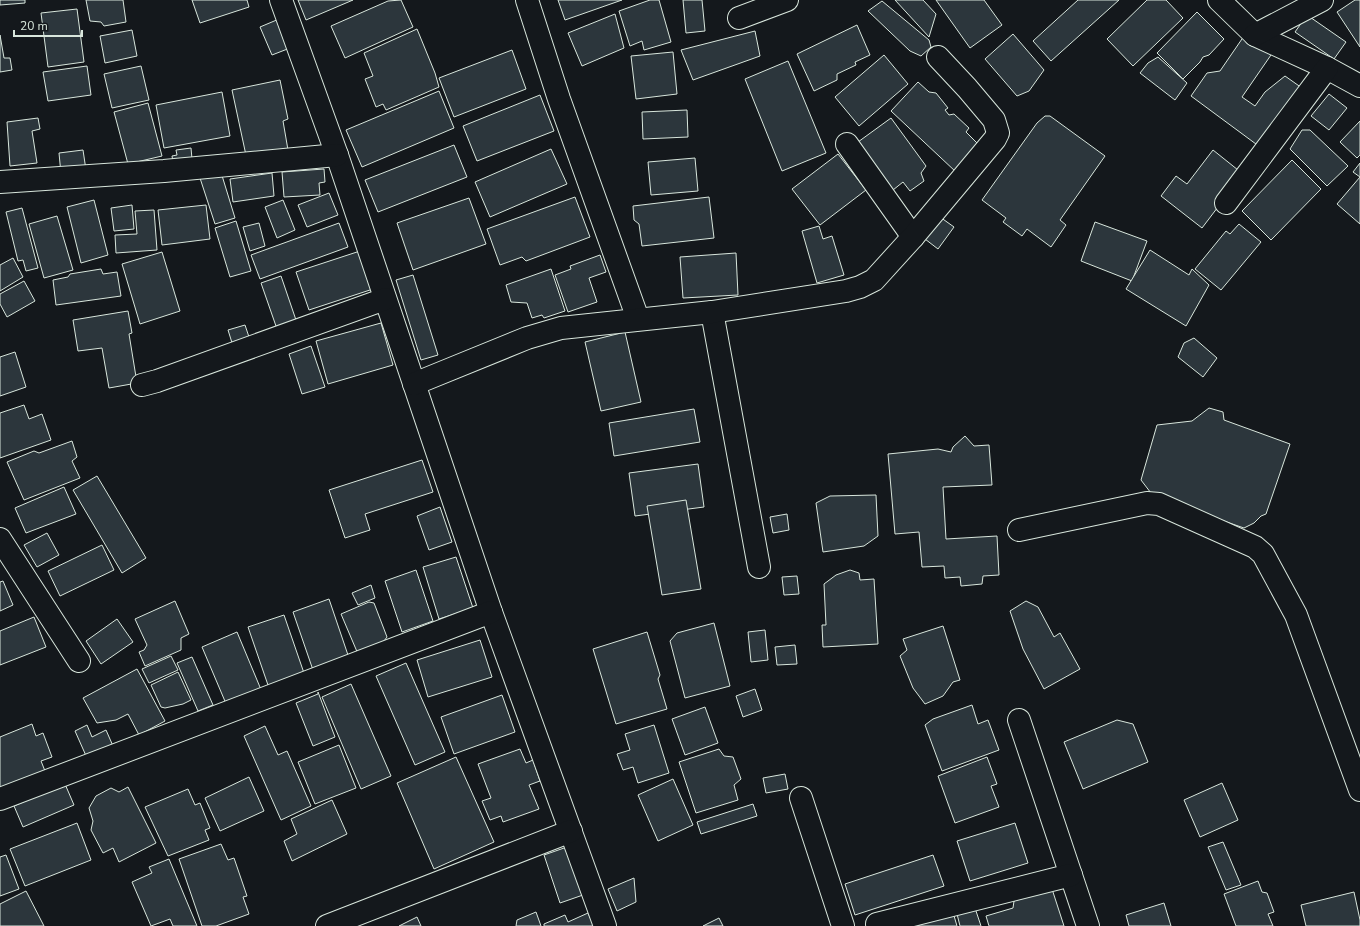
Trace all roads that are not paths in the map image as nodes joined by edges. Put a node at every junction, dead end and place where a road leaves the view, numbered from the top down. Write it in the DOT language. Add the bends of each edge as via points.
graph roads {
  1 [pos="280,0"];
  2 [pos="527,0"];
  3 [pos="787,0"];
  4 [pos="1219,0"];
  5 [pos="1322,0"];
  6 [pos="739,18"];
  7 [pos="1254,35"];
  8 [pos="938,57"];
  9 [pos="1327,68"];
  10 [pos="1360,86"];
  11 [pos="847,144"];
  12 [pos="337,155"];
  13 [pos="0,182"];
  14 [pos="1226,203"];
  15 [pos="913,237"];
  16 [pos="386,299"];
  17 [pos="712,312"];
  18 [pos="638,319"];
  19 [pos="414,384"];
  20 [pos="142,385"];
  21 [pos="1019,530"];
  22 [pos="0,539"];
  23 [pos="759,567"];
  24 [pos="491,612"];
  25 [pos="79,661"];
  26 [pos="1019,720"];
  27 [pos="1360,790"];
  28 [pos="801,798"];
  29 [pos="0,799"];
  30 [pos="571,831"];
  31 [pos="1071,875"];
  32 [pos="877,924"];
  33 [pos="327,926"];
  34 [pos="605,926"];
  35 [pos="843,926"];
  36 [pos="1088,926"];
  1 -- 12 [label="street"];
  2 -- 18 [label="street" via="559,99"];
  3 -- 6 [label="street"];
  4 -- 7 [label="street"];
  5 -- 7 [label="street"];
  7 -- 9 [label="street"];
  8 -- 15 [label="street" via="994,120 998,132 995,139"];
  9 -- 10 [label="street"];
  9 -- 14 [label="street"];
  11 -- 15 [label="street"];
  12 -- 13 [label="street" via="164,171"];
  12 -- 16 [label="street"];
  15 -- 17 [label="street" via="874,280 860,287"];
  16 -- 19 [label="street"];
  16 -- 20 [label="street"];
  17 -- 18 [label="street"];
  17 -- 23 [label="street"];
  18 -- 19 [label="street" via="561,328 527,338"];
  19 -- 24 [label="street"];
  21 -- 27 [label="street" via="1147,503 1159,504 1255,547 1263,554 1296,615"];
  22 -- 25 [label="street"];
  24 -- 29 [label="street"];
  24 -- 30 [label="street"];
  26 -- 31 [label="street"];
  28 -- 35 [label="street"];
  30 -- 33 [label="street"];
  30 -- 34 [label="street"];
  31 -- 32 [label="street"];
  31 -- 36 [label="street"];
}
